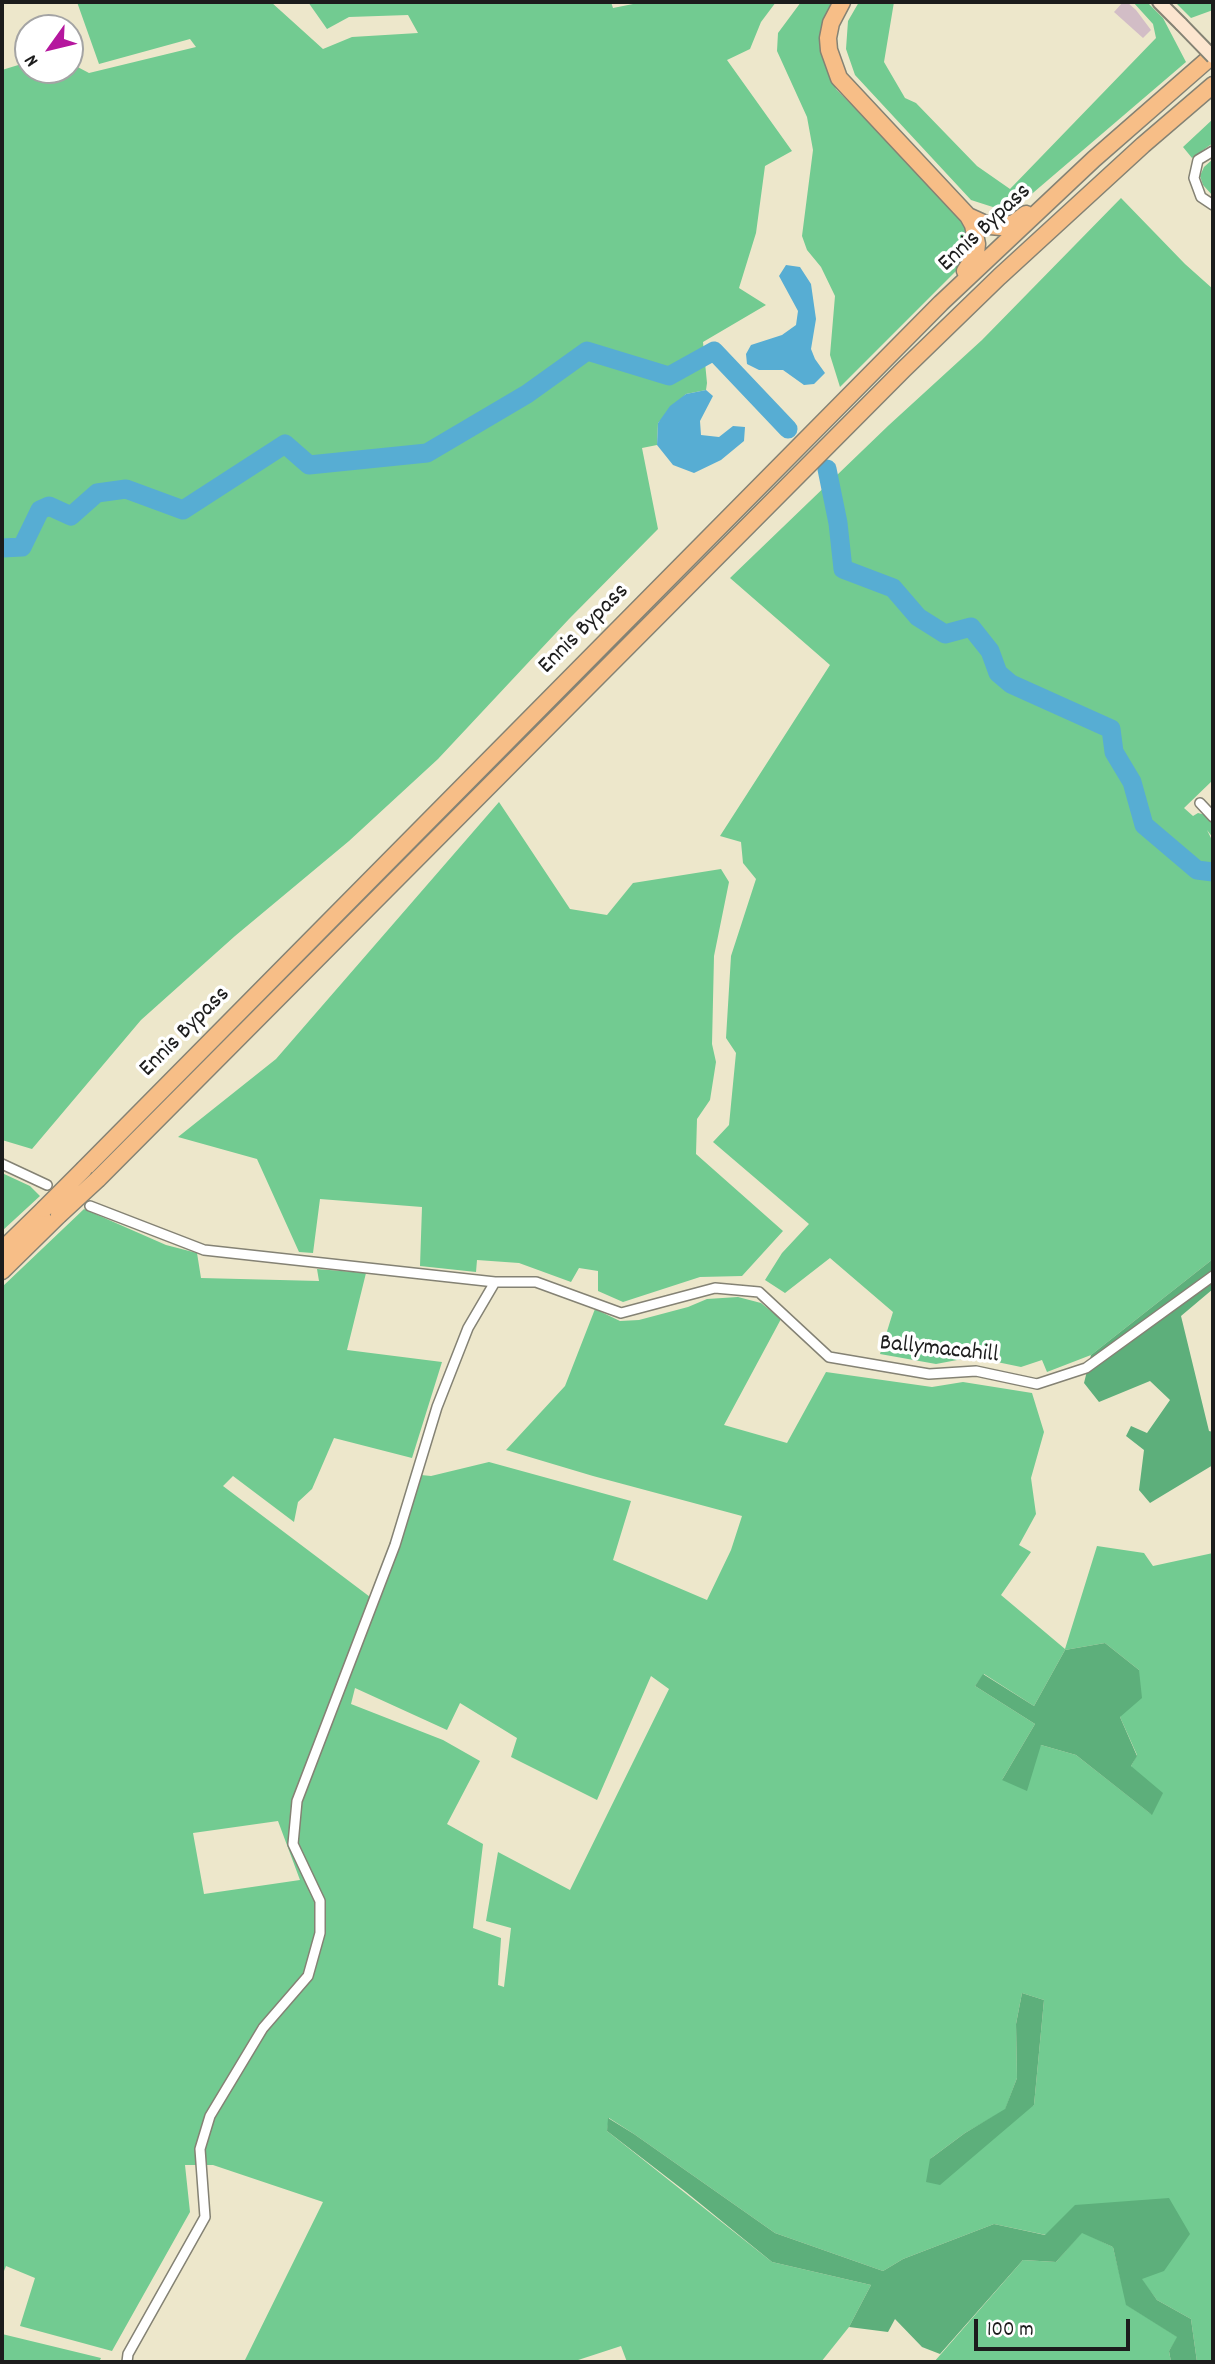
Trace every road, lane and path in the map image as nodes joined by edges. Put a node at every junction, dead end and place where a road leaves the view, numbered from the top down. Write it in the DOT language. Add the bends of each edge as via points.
graph roads {
  1 [pos="842,2"];
  2 [pos="1159,2"];
  3 [pos="1213,56"];
  4 [pos="1213,85"];
  5 [pos="1213,150"];
  6 [pos="1094,159"];
  7 [pos="1213,205"];
  8 [pos="968,216"];
  9 [pos="941,303"];
  10 [pos="1200,803"];
  11 [pos="1213,817"];
  12 [pos="2,1164"];
  13 [pos="47,1185"];
  14 [pos="90,1206"];
  15 [pos="51,1212"];
  16 [pos="2,1250"];
  17 [pos="2,1271"];
  18 [pos="1213,1276"];
  19 [pos="495,1282"];
  20 [pos="127,2362"];
  1 -- 8 [label="highway" via="828,38 839,78"];
  2 -- 3 [label="main road, bridge"];
  3 -- 6 [label="highway, Ennis Bypass"];
  4 -- 15 [label="highway, Ennis Bypass, bridge" via="922,351 98,1179"];
  5 -- 7 [label="street" via="1198,160 1194,169 1196,188"];
  6 -- 8 [label="highway" via="1014,223 990,226"];
  6 -- 9 [label="highway, Ennis Bypass"];
  8 -- 9 [label="highway" via="976,254"];
  9 -- 15 [label="highway, Ennis Bypass, bridge" via="84,1170"];
  10 -- 11 [label="street"];
  12 -- 13 [label="street"];
  14 -- 19 [label="street, Ballymacahill" via="204,1250"];
  15 -- 16 [label="highway, Ennis Bypass"];
  15 -- 17 [label="highway, Ennis Bypass"];
  18 -- 19 [label="street, Ballymacahill" via="1086,1368 1037,1384 976,1371 929,1374 829,1357 759,1292 715,1288 621,1312 536,1282"];
  19 -- 20 [label="street" via="468,1328 437,1407 395,1545 296,1801 293,1844 320,1901 320,1933 308,1976 263,2028 210,2116 200,2149 205,2217"];
}
